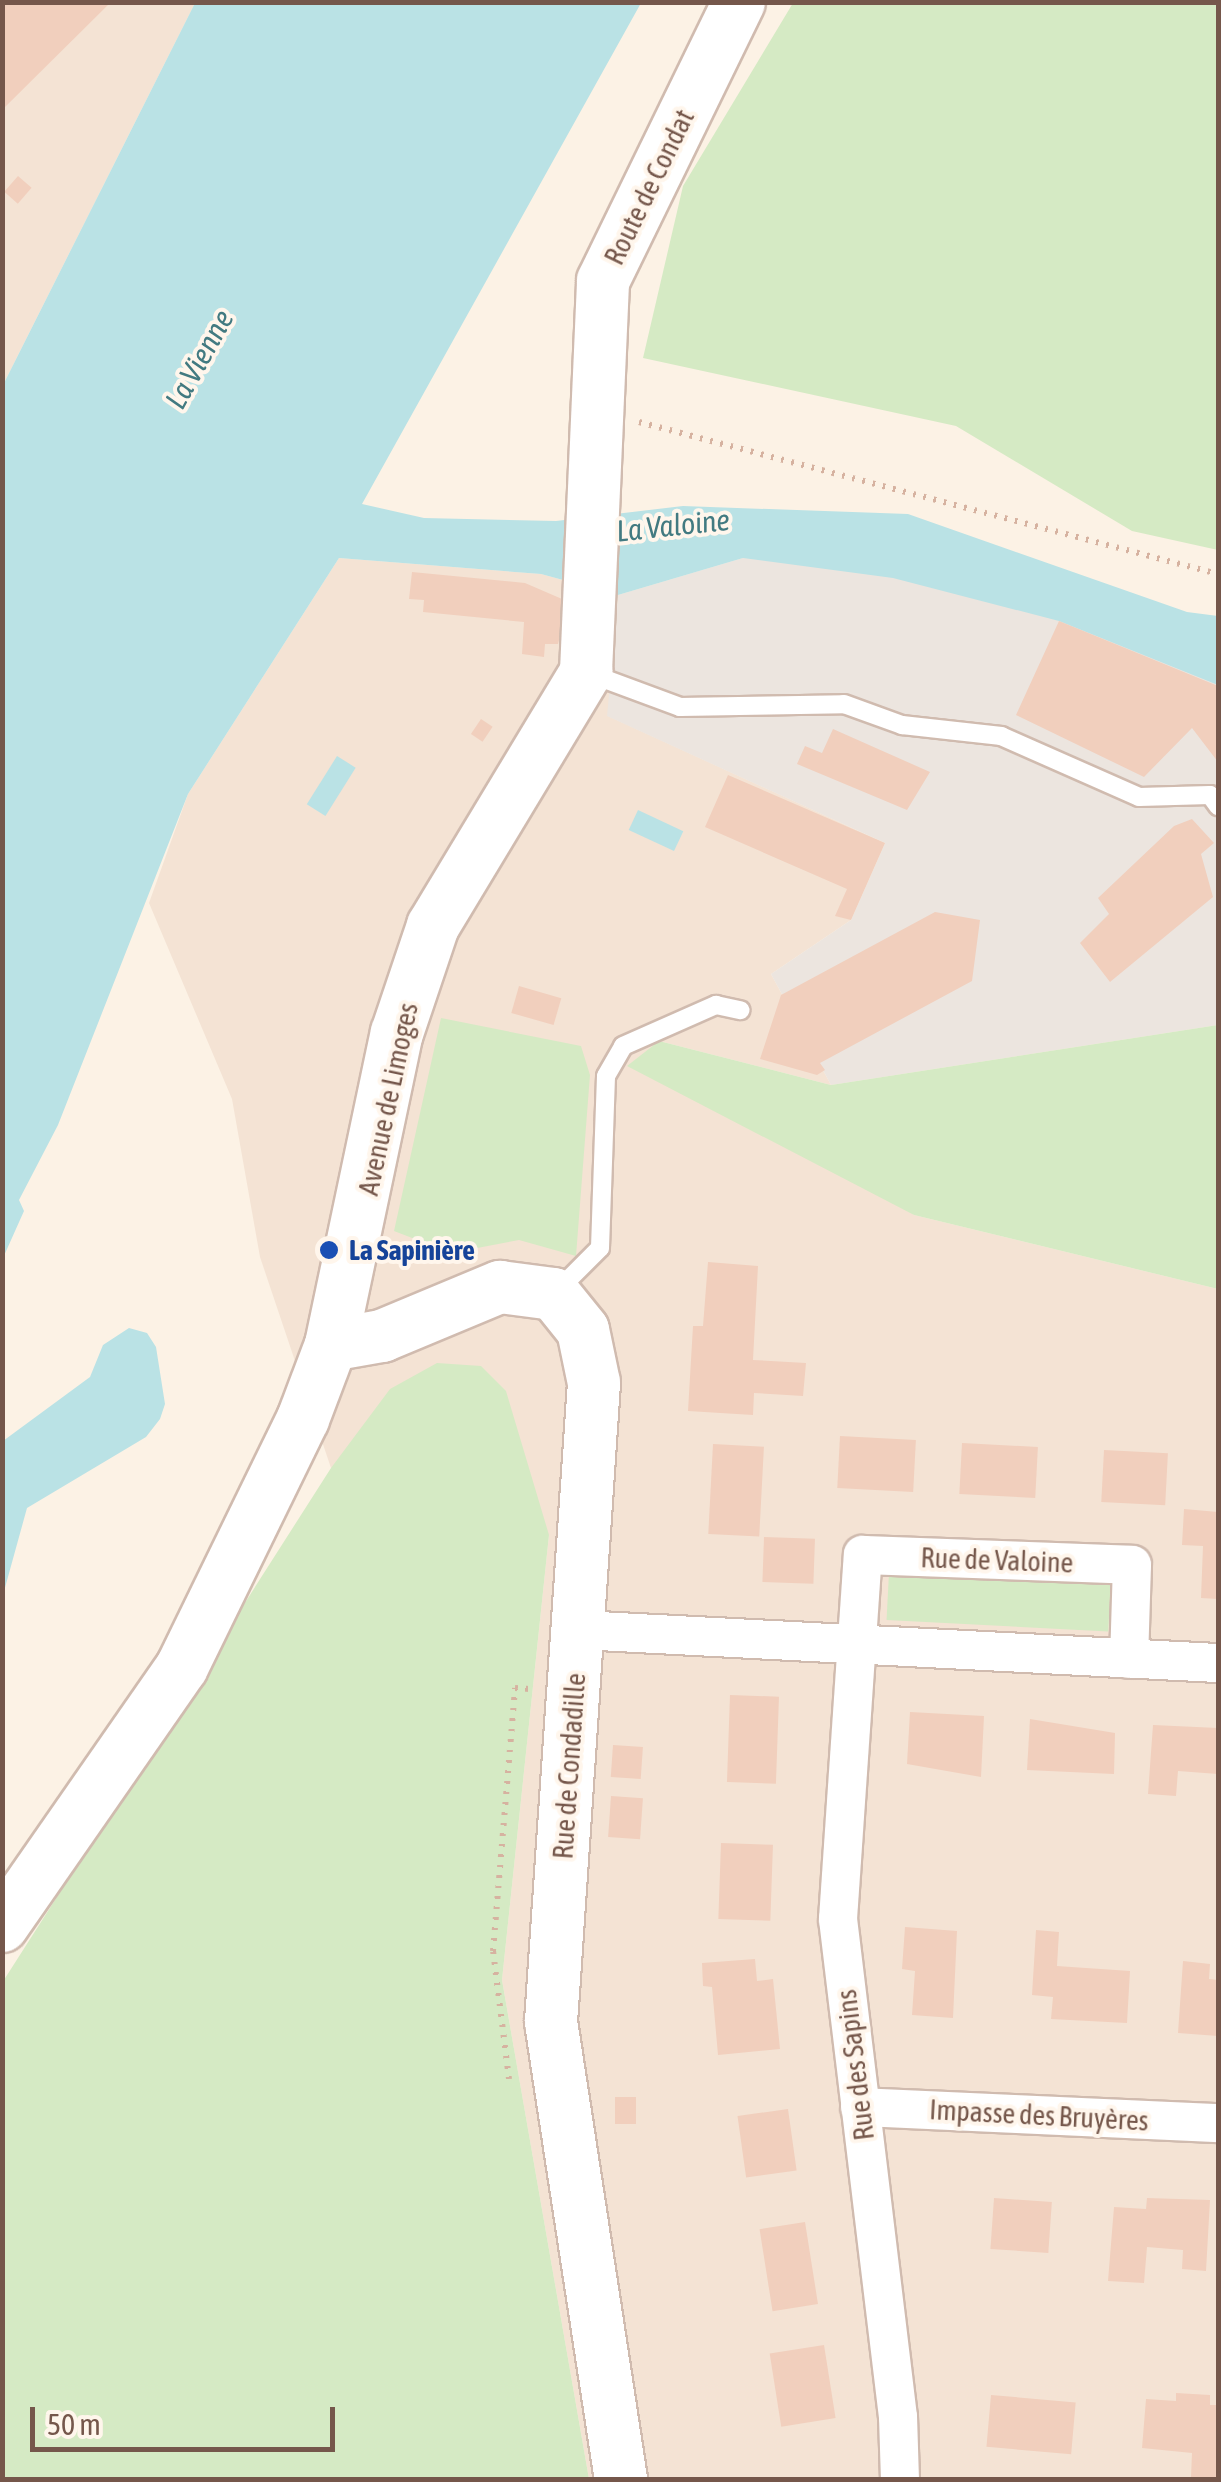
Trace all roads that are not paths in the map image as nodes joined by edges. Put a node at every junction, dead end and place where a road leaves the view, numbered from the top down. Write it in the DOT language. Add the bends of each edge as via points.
graph roads {
  1 [pos="739,2"];
  2 [pos="589,513"];
  3 [pos="586,672"];
  4 [pos="1218,806"];
  5 [pos="740,1010"];
  6 [pos="554,1294"];
  7 [pos="331,1345"];
  8 [pos="579,1630"];
  9 [pos="852,1649"];
  10 [pos="1129,1658"];
  11 [pos="1218,1664"];
  12 [pos="2,1926"];
  13 [pos="860,2107"];
  14 [pos="1218,2123"];
  15 [pos="621,2480"];
  16 [pos="900,2480"];
  1 -- 2 [label="main road, Route de Condat" via="603,281"];
  2 -- 3 [label="main road, Avenue de Limoges"];
  3 -- 4 [label="lane" via="680,707 844,704 902,726 1001,736 1139,797 1210,795"];
  3 -- 7 [label="main road, Avenue de Limoges" via="433,926 398,1033"];
  5 -- 6 [label="lane" via="716,1005 622,1046 606,1076 600,1248"];
  6 -- 7 [label="main road" via="500,1287 382,1336"];
  6 -- 8 [label="main road, Rue de Condadille" via="583,1330 594,1383"];
  7 -- 12 [label="main road, Avenue de Limoges" via="303,1419 182,1667"];
  8 -- 9 [label="street"];
  8 -- 15 [label="main road, Rue de Condadille" via="552,2022"];
  9 -- 10 [label="street"];
  9 -- 10 [label="street, Rue de Valoine" via="863,1556 1132,1564"];
  9 -- 13 [label="street, Rue des Sapins" via="838,1918"];
  10 -- 11 [label="street"];
  13 -- 14 [label="street, Impasse des Bruyères"];
  13 -- 16 [label="street, Rue des Sapins"];
}
